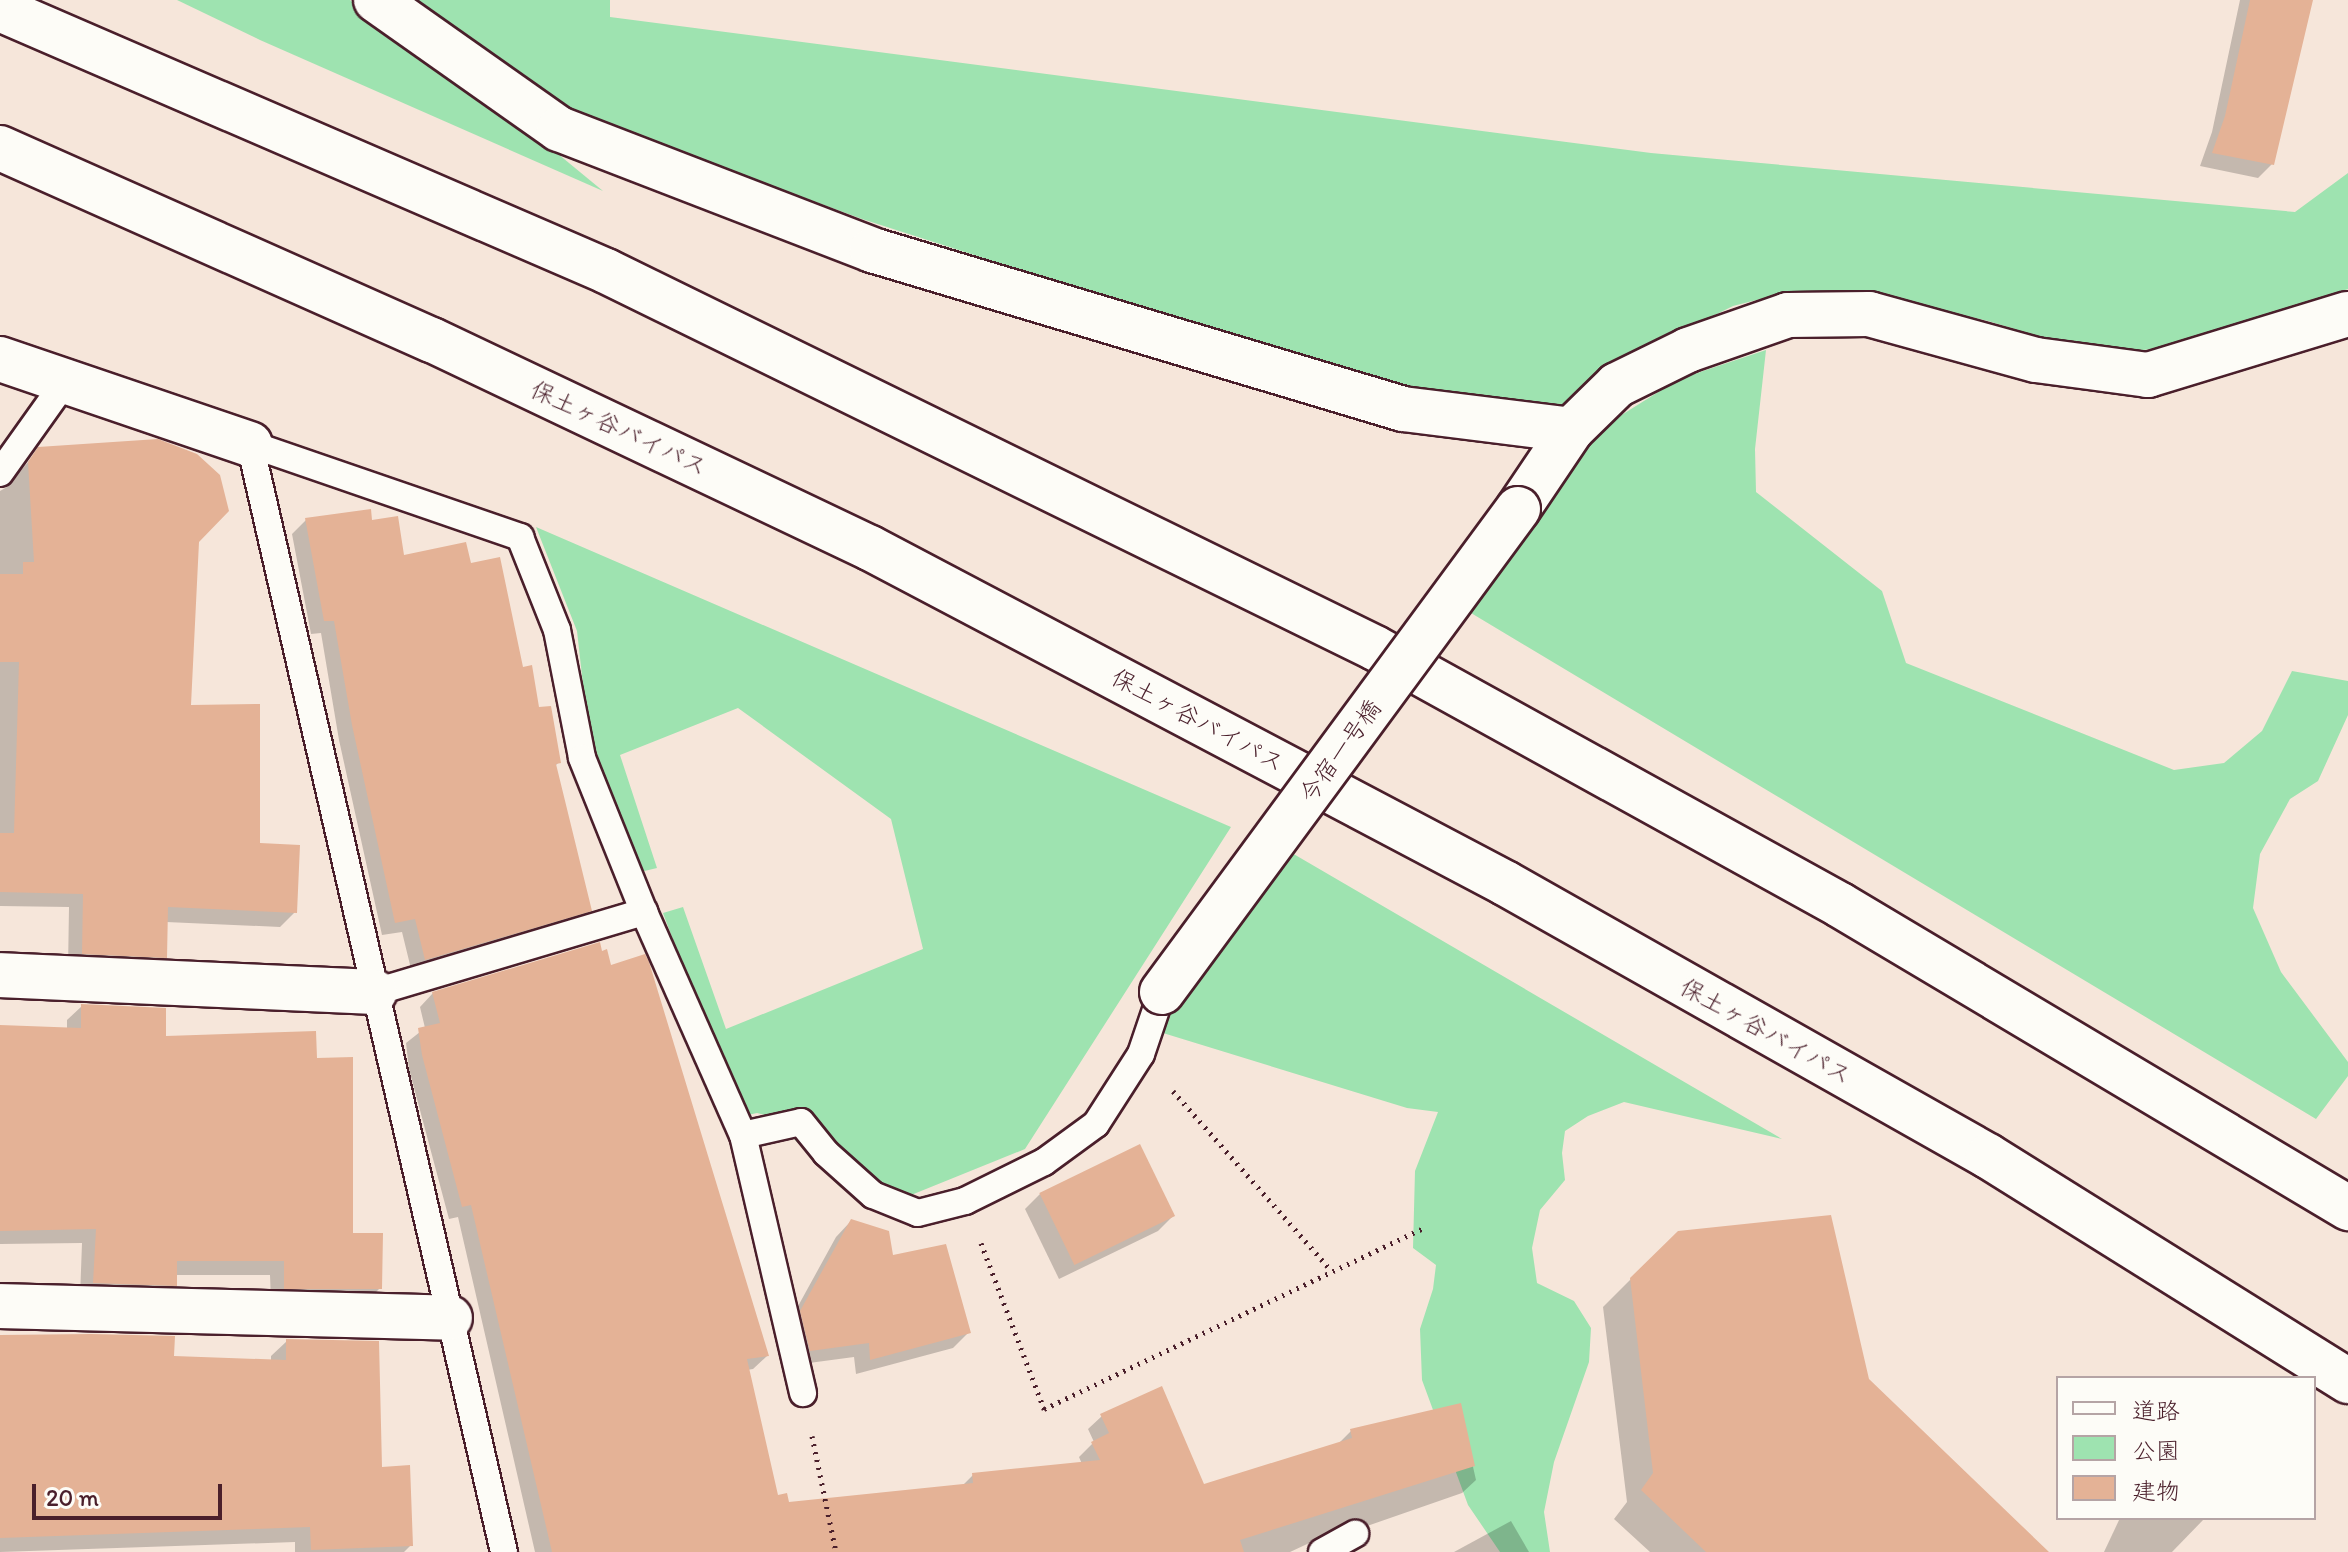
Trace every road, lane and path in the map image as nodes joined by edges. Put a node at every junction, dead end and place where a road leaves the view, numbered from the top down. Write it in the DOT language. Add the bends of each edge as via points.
graph roads {
  1 [pos="376,0"];
  2 [pos="0,9"];
  3 [pos="0,148"];
  4 [pos="2348,314"];
  5 [pos="0,359"];
  6 [pos="65,382"];
  7 [pos="1571,430"];
  8 [pos="250,444"];
  9 [pos="0,473"];
  10 [pos="644,912"];
  11 [pos="0,975"];
  12 [pos="375,992"];
  13 [pos="1162,992"];
  14 [pos="1141,1054"];
  15 [pos="743,1135"];
  16 [pos="965,1201"];
  17 [pos="2348,1208"];
  18 [pos="1424,1228"];
  19 [pos="1330,1270"];
  20 [pos="0,1306"];
  21 [pos="450,1318"];
  22 [pos="2348,1381"];
  23 [pos="803,1393"];
  24 [pos="1355,1534"];
  25 [pos="504,1552"];
  26 [pos="836,1552"];
  27 [pos="1322,1552"];
  1 -- 7 [label="main road" via="559,129 872,250 1403,409"];
  2 -- 17 [label="main road" via="606,271 1375,648 1840,905"];
  3 -- 22 [label="main road, 保土ヶ谷バイパス" via="432,340 856,541 1156,698 1505,883 1988,1156"];
  4 -- 7 [label="main road, 今宿一号橋" via="2148,375 2036,360 1869,314 1788,315 1688,350 1617,385"];
  5 -- 6 [label="main road"];
  6 -- 8 [label="main road"];
  6 -- 9 [label="lane"];
  7 -- 13 [label="main road, 今宿一号橋, bridge"];
  8 -- 10 [label="lane" via="520,537 557,630 582,758"];
  8 -- 12 [label="lane"];
  10 -- 12 [label="lane"];
  10 -- 15 [label="lane"];
  11 -- 12 [label="main road"];
  12 -- 21 [label="lane"];
  13 -- 14 [label="lane"];
  14 -- 16 [label="lane" via="1096,1124 1044,1162"];
  14 -- 19 [label="path"];
  15 -- 16 [label="lane" via="801,1122 873,1195 918,1213"];
  15 -- 23 [label="lane"];
  16 -- 19 [label="path" via="1044,1409"];
  18 -- 19 [label="path"];
  20 -- 21 [label="main road"];
  21 -- 25 [label="lane"];
  23 -- 26 [label="path"];
  24 -- 27 [label="lane"];
}
